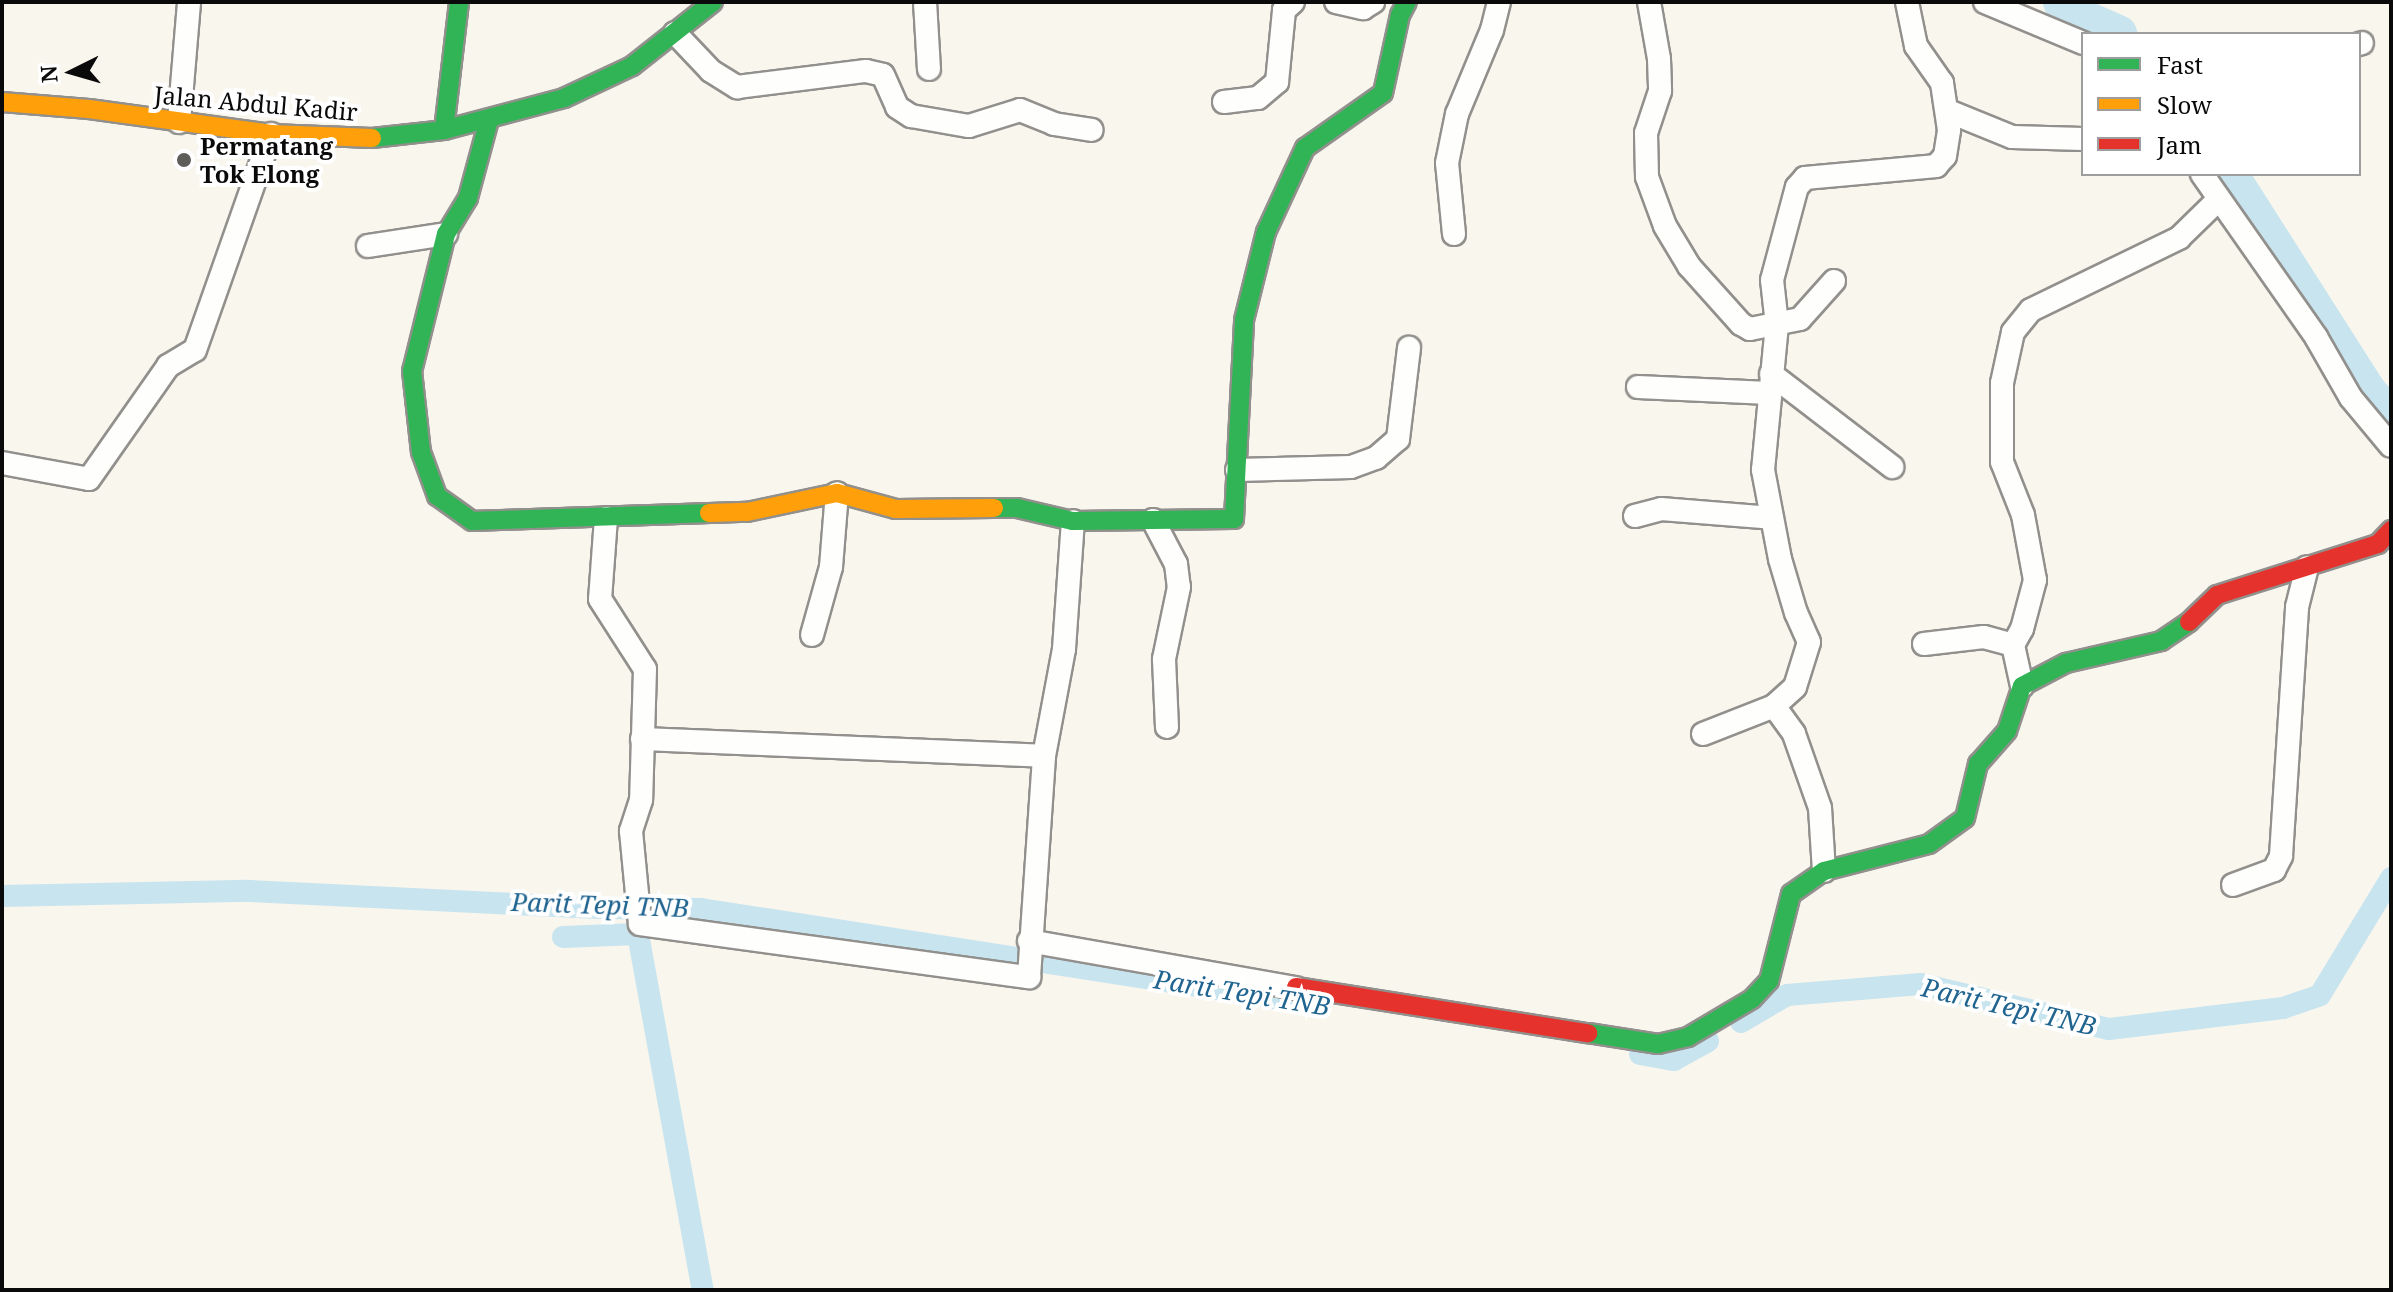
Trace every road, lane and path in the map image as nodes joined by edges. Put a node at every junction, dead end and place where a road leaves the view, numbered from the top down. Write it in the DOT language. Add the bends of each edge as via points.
graph roads {
  1 [pos="189,2"];
  2 [pos="459,2"];
  3 [pos="713,2"];
  4 [pos="925,2"];
  5 [pos="1293,2"];
  6 [pos="1336,2"];
  7 [pos="1373,2"];
  8 [pos="1407,2"];
  9 [pos="1499,2"];
  10 [pos="1649,2"];
  11 [pos="1907,2"];
  12 [pos="1985,2"];
  13 [pos="675,33"];
  14 [pos="2081,42"];
  15 [pos="929,69"];
  16 [pos="2,102"];
  17 [pos="1224,102"];
  18 [pos="1948,111"];
  19 [pos="489,120"];
  20 [pos="179,122"];
  21 [pos="444,130"];
  22 [pos="1092,130"];
  23 [pos="271,134"];
  24 [pos="2081,139"];
  25 [pos="2203,176"];
  26 [pos="2219,199"];
  27 [pos="446,234"];
  28 [pos="1454,234"];
  29 [pos="368,246"];
  30 [pos="1834,281"];
  31 [pos="1777,325"];
  32 [pos="1409,348"];
  33 [pos="1770,384"];
  34 [pos="1638,387"];
  35 [pos="2391,446"];
  36 [pos="2,463"];
  37 [pos="1892,467"];
  38 [pos="1237,470"];
  39 [pos="837,493"];
  40 [pos="1635,516"];
  41 [pos="606,518"];
  42 [pos="1772,518"];
  43 [pos="1153,520"];
  44 [pos="1073,521"];
  45 [pos="2391,530"];
  46 [pos="2307,567"];
  47 [pos="812,635"];
  48 [pos="1924,644"];
  49 [pos="2013,645"];
  50 [pos="2022,686"];
  51 [pos="1774,706"];
  52 [pos="1167,727"];
  53 [pos="1703,734"];
  54 [pos="642,739"];
  55 [pos="1044,756"];
  56 [pos="1824,871"];
  57 [pos="2233,885"];
  58 [pos="1029,941"];
  59 [pos="1296,988"];
  1 -- 20 [label="street"];
  2 -- 21 [label="street"];
  3 -- 13 [label="street, Jalan Abdul Kadir"];
  4 -- 15 [label="street"];
  5 -- 17 [label="street" via="1284,10 1277,82 1258,98"];
  6 -- 7 [label="street" via="1363,8"];
  8 -- 38 [label="street" via="1383,93 1305,148 1266,232 1244,320"];
  9 -- 28 [label="street" via="1457,114 1447,163"];
  10 -- 31 [label="street" via="1660,91 1646,133 1647,177 1665,226 1689,266 1741,324 1750,329"];
  11 -- 18 [label="street" via="1916,46 1942,83"];
  12 -- 14 [label="street"];
  13 -- 19 [label="street, Jalan Abdul Kadir" via="632,66 564,98"];
  13 -- 22 [label="street" via="711,71 737,87 866,71 883,75 897,107 911,116 969,126 1020,110 1054,124"];
  16 -- 20 [label="street, Jalan Abdul Kadir"];
  18 -- 24 [label="street" via="2012,137"];
  18 -- 31 [label="street" via="1945,156 1936,166 1799,182 1772,280"];
  19 -- 21 [label="street, Jalan Abdul Kadir"];
  19 -- 27 [label="street" via="468,198"];
  20 -- 23 [label="street, Jalan Abdul Kadir"];
  21 -- 23 [label="street, Jalan Abdul Kadir" via="373,138"];
  23 -- 36 [label="street" via="195,350 168,366 89,479"];
  25 -- 26 [label="street"];
  26 -- 35 [label="street" via="2316,337 2351,398"];
  26 -- 49 [label="street" via="2179,238 2031,310 2013,332 2002,383 2002,462 2023,515 2035,580"];
  27 -- 29 [label="street"];
  27 -- 41 [label="street" via="412,371 421,452 437,496 472,521"];
  30 -- 31 [label="street" via="1800,319"];
  31 -- 33 [label="street"];
  32 -- 38 [label="street" via="1398,439 1376,458 1351,467"];
  33 -- 34 [label="street"];
  33 -- 37 [label="street"];
  33 -- 42 [label="street" via="1763,470"];
  38 -- 43 [label="street" via="1234,519"];
  39 -- 41 [label="street" via="747,512"];
  39 -- 44 [label="street" via="896,509 1017,508"];
  39 -- 47 [label="street" via="831,567"];
  40 -- 42 [label="street" via="1661,509"];
  41 -- 54 [label="street" via="600,599 645,669"];
  42 -- 51 [label="street" via="1788,586 1809,642 1795,687"];
  43 -- 44 [label="street"];
  43 -- 52 [label="street" via="1176,564 1179,587 1164,659"];
  44 -- 55 [label="street" via="1064,649"];
  45 -- 46 [label="street" via="2378,544"];
  46 -- 50 [label="street" via="2217,595 2161,641 2066,663"];
  46 -- 57 [label="street" via="2297,607 2281,856 2274,870"];
  48 -- 49 [label="street" via="1984,637"];
  49 -- 50 [label="street"];
  50 -- 56 [label="street" via="2007,731 1978,764 1965,818 1953,830 1929,844"];
  51 -- 53 [label="street"];
  51 -- 56 [label="street" via="1794,734 1820,808"];
  54 -- 55 [label="street"];
  54 -- 58 [label="street" via="641,800 631,831 640,924 1029,977"];
  55 -- 58 [label="street"];
  56 -- 59 [label="street" via="1791,894 1769,981 1758,994 1688,1037 1658,1044"];
  58 -- 59 [label="street"];
}
